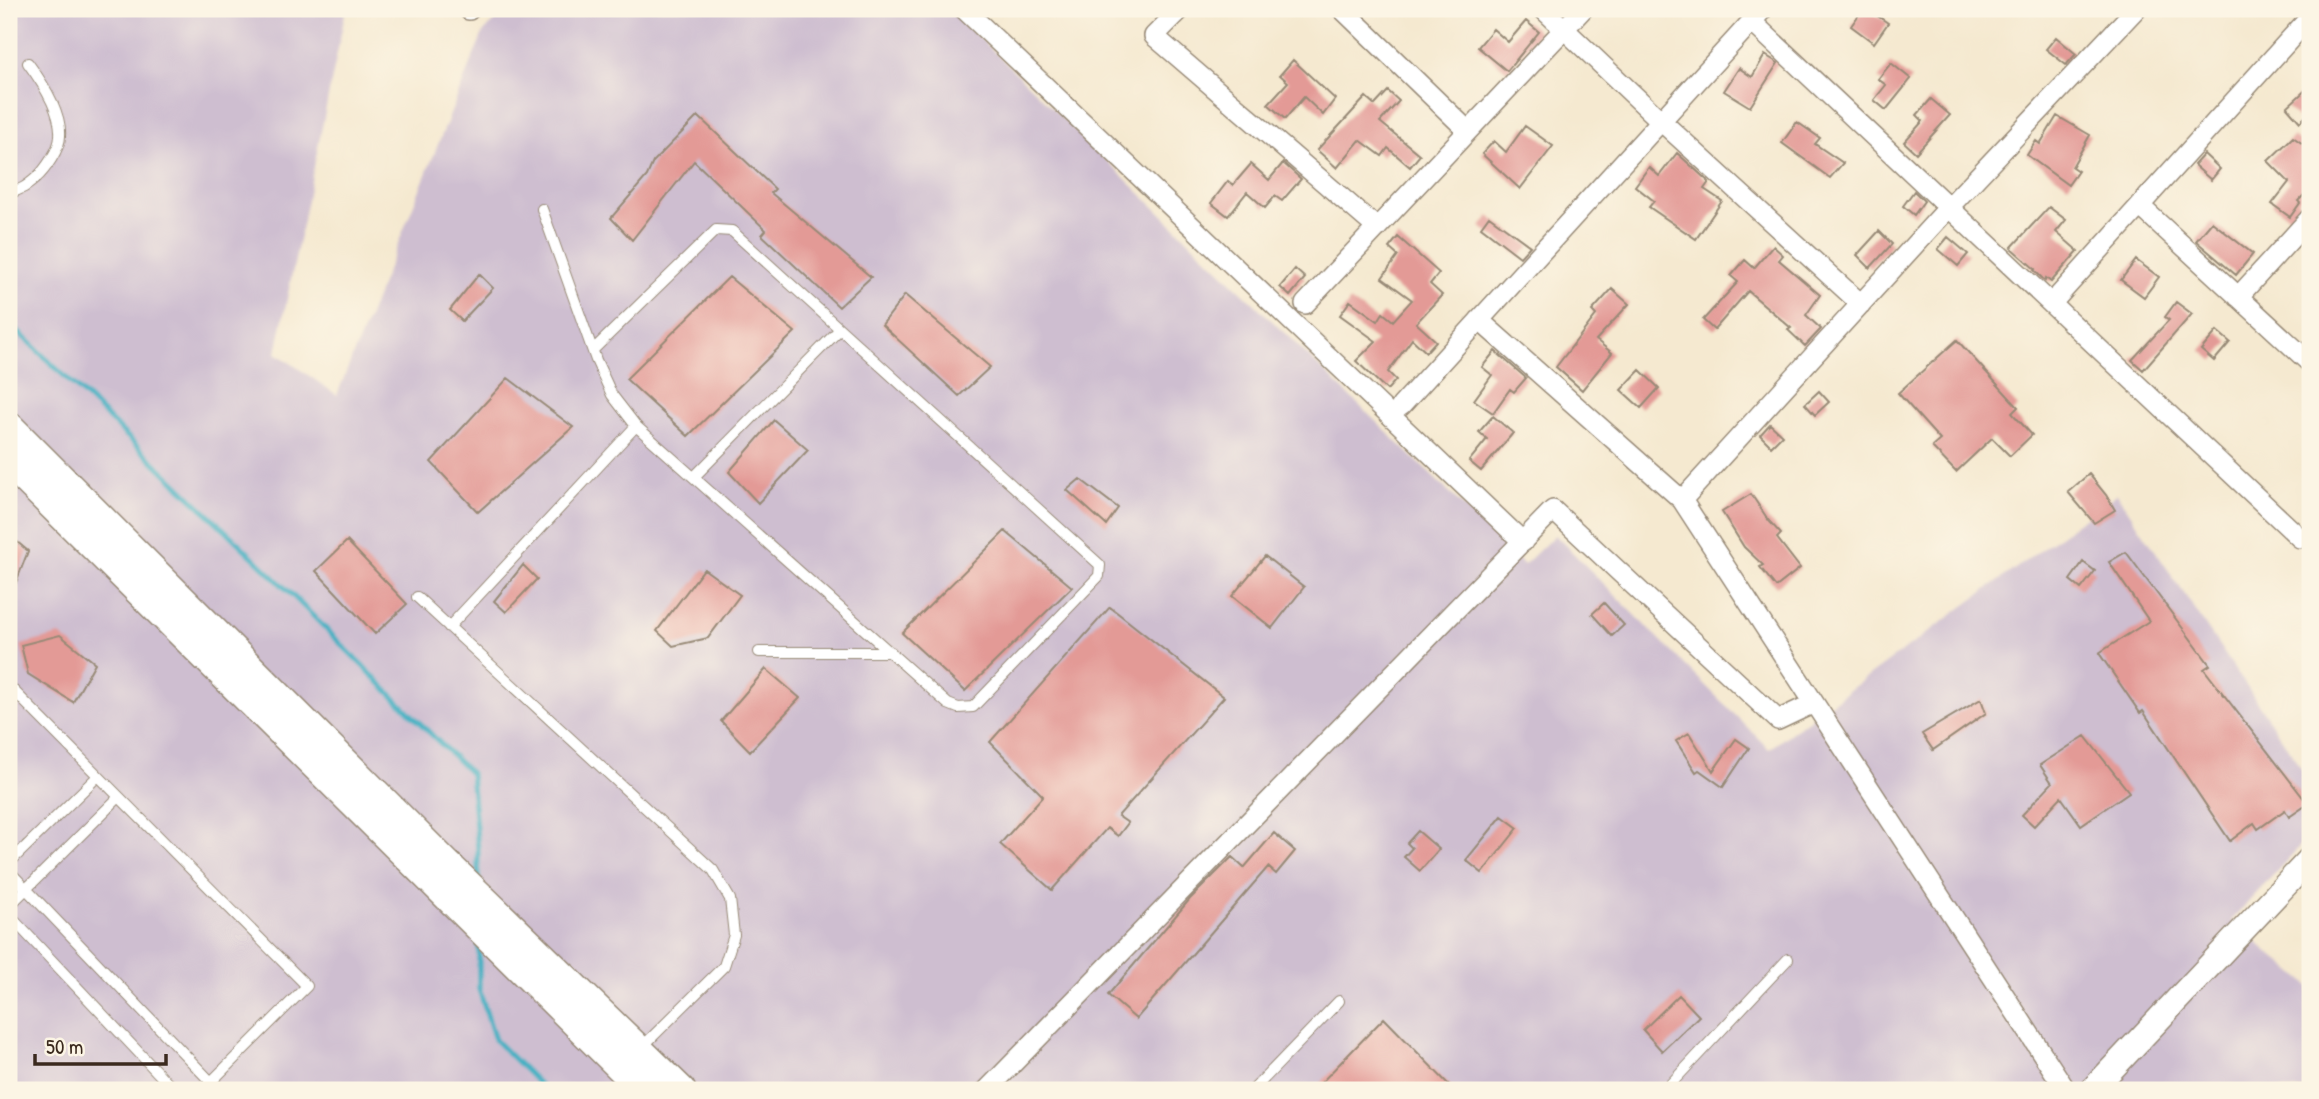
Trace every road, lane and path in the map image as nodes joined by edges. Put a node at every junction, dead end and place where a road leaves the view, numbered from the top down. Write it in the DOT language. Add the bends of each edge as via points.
graph roads {
  1 [pos="964,9"];
  2 [pos="1342,9"];
  3 [pos="1543,9"];
  4 [pos="1583,9"];
  5 [pos="2136,9"];
  6 [pos="1168,13"];
  7 [pos="1758,15"];
  8 [pos="2310,17"];
  9 [pos="1564,29"];
  10 [pos="28,63"];
  11 [pos="1661,121"];
  12 [pos="1468,131"];
  13 [pos="9,193"];
  14 [pos="1950,206"];
  15 [pos="2140,206"];
  16 [pos="542,209"];
  17 [pos="2310,218"];
  18 [pos="1377,228"];
  19 [pos="2238,297"];
  20 [pos="2052,303"];
  21 [pos="1305,304"];
  22 [pos="1861,304"];
  23 [pos="1479,320"];
  24 [pos="840,329"];
  25 [pos="593,350"];
  26 [pos="2310,363"];
  27 [pos="1401,406"];
  28 [pos="9,426"];
  29 [pos="636,426"];
  30 [pos="9,463"];
  31 [pos="694,477"];
  32 [pos="1682,500"];
  33 [pos="2300,538"];
  34 [pos="1522,542"];
  35 [pos="417,597"];
  36 [pos="449,626"];
  37 [pos="759,652"];
  38 [pos="891,652"];
  39 [pos="9,686"];
  40 [pos="1814,703"];
  41 [pos="98,776"];
  42 [pos="119,797"];
  43 [pos="2310,859"];
  44 [pos="9,863"];
  45 [pos="9,871"];
  46 [pos="26,889"];
  47 [pos="9,906"];
  48 [pos="9,915"];
  49 [pos="1788,959"];
  50 [pos="1339,1002"];
  51 [pos="631,1059"];
  52 [pos="207,1086"];
  53 [pos="174,1090"];
  54 [pos="643,1090"];
  55 [pos="681,1090"];
  56 [pos="987,1090"];
  57 [pos="1253,1090"];
  58 [pos="1665,1090"];
  59 [pos="2066,1090"];
  60 [pos="2092,1090"];
  1 -- 34 [label="street"];
  2 -- 12 [label="street"];
  3 -- 9 [label="street"];
  4 -- 9 [label="street"];
  5 -- 14 [label="street"];
  6 -- 18 [label="street" via="1154,36"];
  7 -- 11 [label="street"];
  7 -- 14 [label="street"];
  8 -- 15 [label="street"];
  9 -- 11 [label="street"];
  9 -- 12 [label="street"];
  10 -- 13 [label="lane" via="54,105 61,137 46,169 22,190"];
  11 -- 22 [label="street"];
  11 -- 23 [label="street"];
  12 -- 18 [label="street"];
  14 -- 20 [label="street"];
  14 -- 22 [label="street"];
  15 -- 19 [label="street"];
  15 -- 20 [label="street"];
  16 -- 25 [label="lane"];
  17 -- 19 [label="street"];
  18 -- 21 [label="street"];
  19 -- 26 [label="street"];
  20 -- 33 [label="street"];
  22 -- 32 [label="street"];
  23 -- 27 [label="street"];
  23 -- 32 [label="street"];
  24 -- 25 [label="lane" via="732,231 724,229 716,230"];
  24 -- 31 [label="lane"];
  24 -- 38 [label="lane" via="1101,569 973,707 948,704"];
  25 -- 29 [label="lane" via="612,395"];
  28 -- 51 [label="main road" via="513,925"];
  29 -- 31 [label="lane"];
  29 -- 36 [label="lane"];
  30 -- 51 [label="main road" via="508,956"];
  31 -- 38 [label="lane"];
  32 -- 40 [label="street"];
  34 -- 40 [label="street" via="1553,510 1778,720"];
  34 -- 56 [label="street"];
  35 -- 36 [label="lane"];
  36 -- 51 [label="lane" via="713,870 730,900 734,936 724,966"];
  37 -- 38 [label="lane"];
  39 -- 41 [label="lane"];
  40 -- 59 [label="street"];
  41 -- 42 [label="lane"];
  41 -- 44 [label="lane"];
  42 -- 46 [label="lane"];
  42 -- 52 [label="lane" via="307,986"];
  43 -- 60 [label="street"];
  45 -- 46 [label="lane"];
  46 -- 47 [label="lane"];
  46 -- 52 [label="lane"];
  48 -- 53 [label="lane"];
  49 -- 58 [label="lane"];
  50 -- 57 [label="lane"];
  51 -- 54 [label="main road"];
  51 -- 55 [label="main road"];
}
